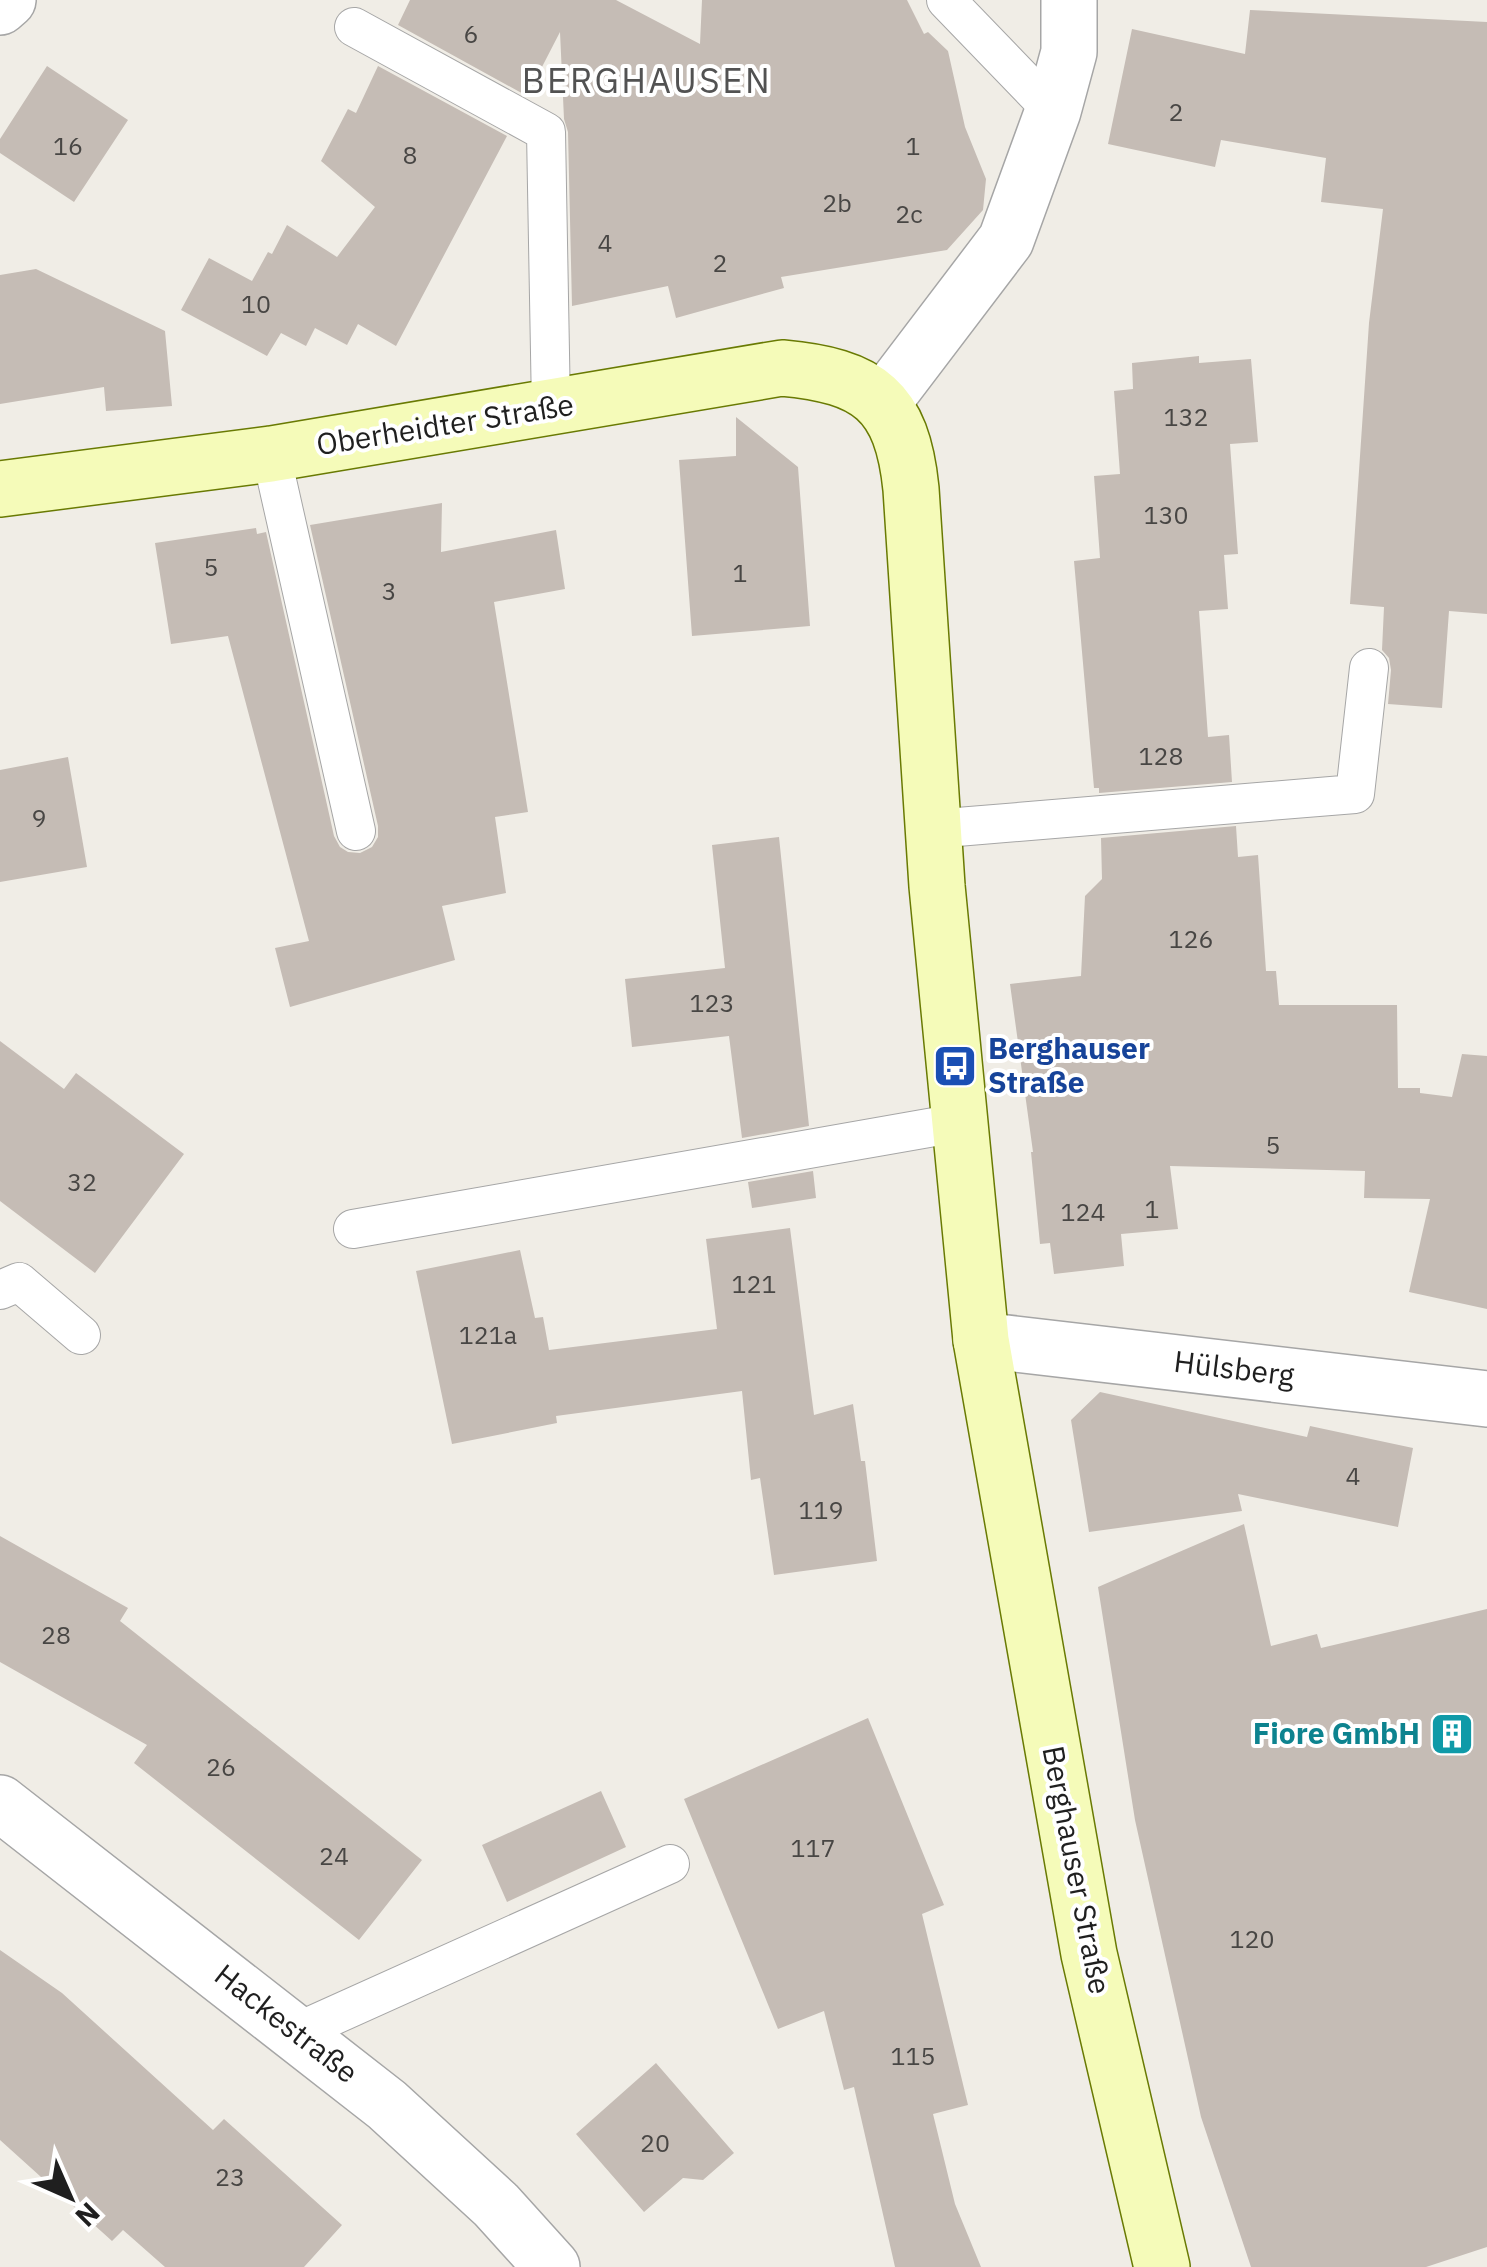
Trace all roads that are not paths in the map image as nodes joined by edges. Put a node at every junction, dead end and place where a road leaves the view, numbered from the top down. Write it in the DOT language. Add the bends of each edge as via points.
graph roads {
  1 [pos="8,0"];
  2 [pos="946,0"];
  3 [pos="1070,0"];
  4 [pos="0,6"];
  5 [pos="354,26"];
  6 [pos="1053,111"];
  7 [pos="883,402"];
  8 [pos="552,408"];
  9 [pos="271,454"];
  10 [pos="0,489"];
  11 [pos="1369,668"];
  12 [pos="933,829"];
  13 [pos="356,831"];
  14 [pos="958,1123"];
  15 [pos="352,1229"];
  16 [pos="0,1290"];
  17 [pos="81,1336"];
  18 [pos="981,1340"];
  19 [pos="1487,1399"];
  20 [pos="0,1804"];
  21 [pos="670,1864"];
  22 [pos="297,2032"];
  23 [pos="552,2267"];
  24 [pos="1162,2267"];
  1 -- 4 [label="street"];
  2 -- 6 [label="lane"];
  3 -- 6 [label="street" via="1069,52"];
  5 -- 8 [label="lane" via="546,132"];
  6 -- 7 [label="street" via="1006,240"];
  7 -- 8 [label="street, Oberheidter Straße" via="856,383 782,368"];
  7 -- 12 [label="street, Berghauser Straße" via="908,461"];
  8 -- 9 [label="street, Oberheidter Straße"];
  9 -- 10 [label="street, Oberheidter Straße"];
  9 -- 13 [label="lane"];
  11 -- 12 [label="lane" via="1354,794"];
  12 -- 14 [label="street, Berghauser Straße"];
  14 -- 15 [label="lane"];
  14 -- 18 [label="street, Berghauser Straße"];
  16 -- 17 [label="lane" via="19,1282"];
  18 -- 19 [label="street, Hülsberg"];
  18 -- 24 [label="street, Berghauser Straße" via="1090,1954"];
  20 -- 22 [label="street, Hackestraße"];
  21 -- 22 [label="lane"];
  22 -- 23 [label="street, Hackestraße" via="388,2105"];
}
